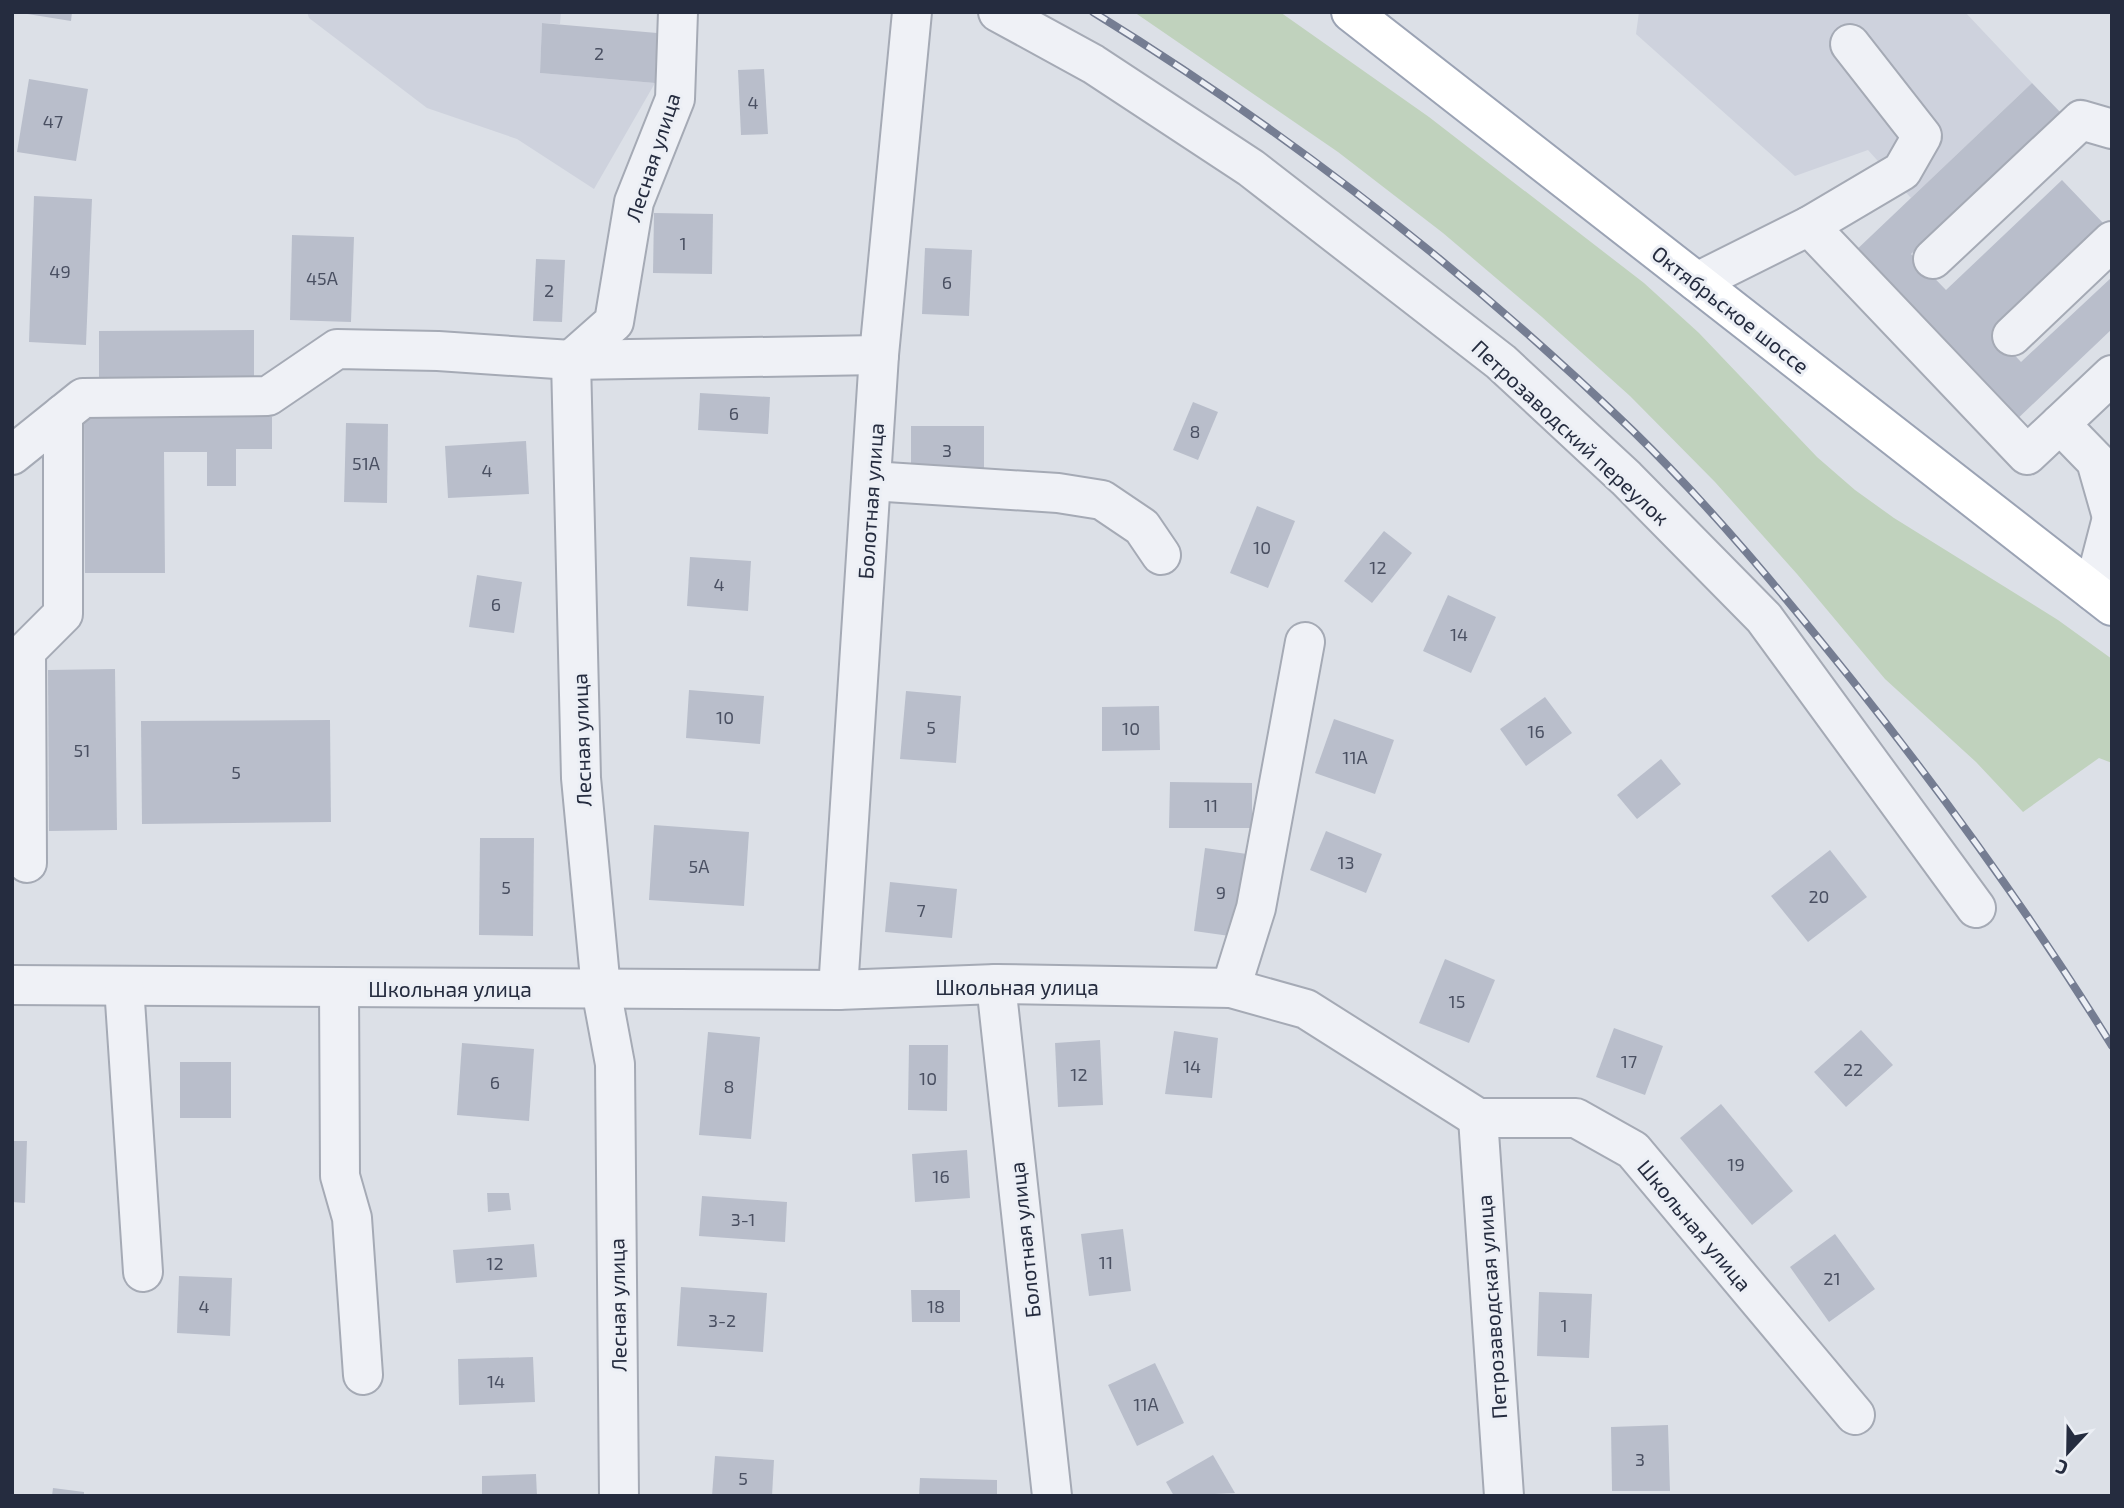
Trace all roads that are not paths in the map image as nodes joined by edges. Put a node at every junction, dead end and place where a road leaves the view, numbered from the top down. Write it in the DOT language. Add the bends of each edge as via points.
graph roads {
  1 [pos="678,12"];
  2 [pos="912,12"];
  3 [pos="998,12"];
  4 [pos="1351,12"];
  5 [pos="1850,44"];
  6 [pos="2112,129"];
  7 [pos="1809,226"];
  8 [pos="2112,242"];
  9 [pos="1933,260"];
  10 [pos="1697,282"];
  11 [pos="2012,336"];
  12 [pos="879,355"];
  13 [pos="571,360"];
  14 [pos="2112,375"];
  15 [pos="63,414"];
  16 [pos="2060,424"];
  17 [pos="12,455"];
  18 [pos="871,481"];
  19 [pos="2112,518"];
  20 [pos="1161,555"];
  21 [pos="2103,598"];
  22 [pos="1305,642"];
  23 [pos="27,863"];
  24 [pos="1976,908"];
  25 [pos="996,984"];
  26 [pos="12,985"];
  27 [pos="124,986"];
  28 [pos="339,987"];
  29 [pos="1231,988"];
  30 [pos="601,989"];
  31 [pos="838,990"];
  32 [pos="1478,1118"];
  33 [pos="143,1272"];
  34 [pos="363,1375"];
  35 [pos="1855,1415"];
  36 [pos="619,1496"];
  37 [pos="1052,1496"];
  38 [pos="1504,1496"];
  1 -- 13 [label="street, Лесная улица" via="675,99 634,202 614,321"];
  2 -- 12 [label="street, Болотная улица"];
  3 -- 24 [label="street, Петрозаводский переулок" via="1093,64 1251,168 1502,362 1626,478 1764,618"];
  4 -- 10 [label="main road, Октябрьское шоссе"];
  5 -- 7 [label="street" via="1922,136 1902,171"];
  6 -- 9 [label="street" via="2081,120"];
  7 -- 10 [label="street"];
  7 -- 16 [label="street" via="2027,455"];
  8 -- 11 [label="street"];
  10 -- 21 [label="main road, Октябрьское шоссе"];
  12 -- 13 [label="street"];
  12 -- 18 [label="street, Болотная улица"];
  13 -- 15 [label="street" via="337,349 268,396 83,398"];
  13 -- 30 [label="street, Лесная улица" via="581,778"];
  14 -- 16 [label="street"];
  15 -- 17 [label="street"];
  15 -- 23 [label="street" via="63,614 26,651"];
  16 -- 19 [label="street" via="2096,461"];
  18 -- 20 [label="street" via="1102,500 1142,527"];
  18 -- 31 [label="street, Болотная улица"];
  19 -- 21 [label="street"];
  22 -- 29 [label="street" via="1256,908"];
  25 -- 29 [label="street, Школьная улица"];
  25 -- 31 [label="street, Школьная улица"];
  25 -- 37 [label="street, Болотная улица"];
  26 -- 27 [label="street, Школьная улица"];
  27 -- 28 [label="street, Школьная улица"];
  27 -- 33 [label="street"];
  28 -- 30 [label="street, Школьная улица"];
  28 -- 34 [label="street" via="340,1176 352,1217"];
  29 -- 32 [label="street, Школьная улица" via="1306,1009"];
  30 -- 31 [label="street, Школьная улица"];
  30 -- 36 [label="street, Лесная улица" via="615,1064"];
  32 -- 35 [label="street, Школьная улица" via="1576,1118 1633,1150"];
  32 -- 38 [label="street, Петрозаводская улица"];
}
